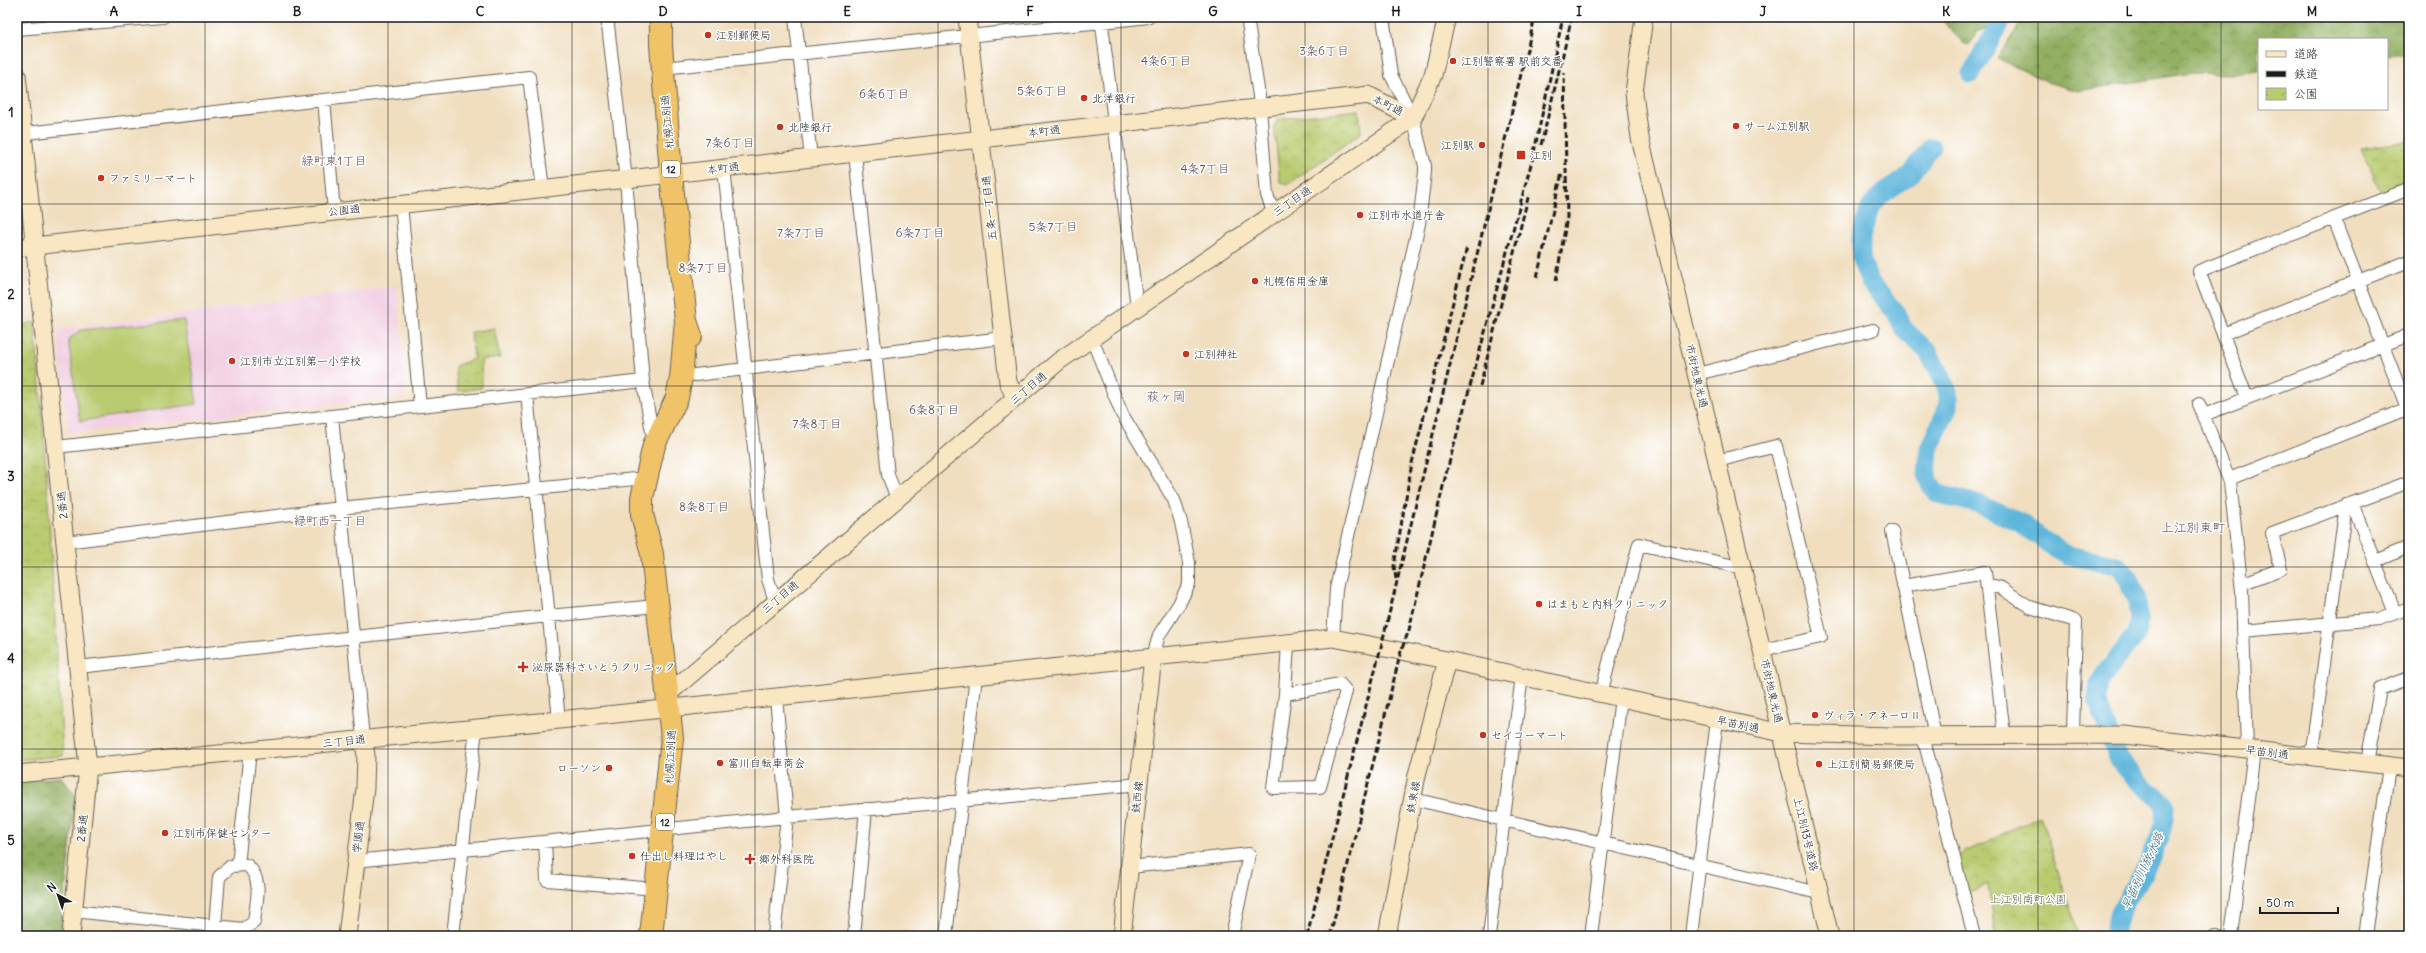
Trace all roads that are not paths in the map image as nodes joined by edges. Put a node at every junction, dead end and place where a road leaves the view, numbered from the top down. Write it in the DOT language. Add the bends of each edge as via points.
graph roads {
  1 [pos="163,17"];
  2 [pos="607,17"];
  3 [pos="661,17"];
  4 [pos="795,17"];
  5 [pos="967,17"];
  6 [pos="1149,17"];
  7 [pos="1247,17"];
  8 [pos="1383,17"];
  9 [pos="1447,17"];
  10 [pos="1644,17"];
  11 [pos="1101,20"];
  12 [pos="17,29"];
  13 [pos="969,36"];
  14 [pos="799,54"];
  15 [pos="662,68"];
  16 [pos="17,75"];
  17 [pos="324,100"];
  18 [pos="1260,107"];
  19 [pos="1413,118"];
  20 [pos="1113,123"];
  21 [pos="20,134"];
  22 [pos="981,138"];
  23 [pos="855,153"];
  24 [pos="811,158"];
  25 [pos="724,168"];
  26 [pos="671,174"];
  27 [pos="626,180"];
  28 [pos="543,189"];
  29 [pos="2409,189"];
  30 [pos="401,204"];
  31 [pos="334,211"];
  32 [pos="1274,214"];
  33 [pos="2334,218"];
  34 [pos="34,247"];
  35 [pos="17,248"];
  36 [pos="2409,261"];
  37 [pos="2358,281"];
  38 [pos="1137,307"];
  39 [pos="686,322"];
  40 [pos="1873,330"];
  41 [pos="2223,334"];
  42 [pos="2409,335"];
  43 [pos="1003,338"];
  44 [pos="1092,339"];
  45 [pos="2383,345"];
  46 [pos="875,354"];
  47 [pos="746,370"];
  48 [pos="1697,374"];
  49 [pos="695,375"];
  50 [pos="643,381"];
  51 [pos="528,394"];
  52 [pos="1015,398"];
  53 [pos="2246,398"];
  54 [pos="420,406"];
  55 [pos="2408,410"];
  56 [pos="332,416"];
  57 [pos="654,445"];
  58 [pos="56,447"];
  59 [pos="1718,461"];
  60 [pos="645,478"];
  61 [pos="2229,478"];
  62 [pos="2409,482"];
  63 [pos="536,488"];
  64 [pos="897,498"];
  65 [pos="2349,504"];
  66 [pos="340,508"];
  67 [pos="1892,531"];
  68 [pos="65,542"];
  69 [pos="2409,547"];
  70 [pos="652,554"];
  71 [pos="2375,561"];
  72 [pos="1743,568"];
  73 [pos="1987,584"];
  74 [pos="2241,584"];
  75 [pos="1903,586"];
  76 [pos="775,601"];
  77 [pos="657,606"];
  78 [pos="2409,608"];
  79 [pos="2395,613"];
  80 [pos="548,616"];
  81 [pos="2328,624"];
  82 [pos="2244,631"];
  83 [pos="353,637"];
  84 [pos="1333,638"];
  85 [pos="1288,643"];
  86 [pos="1762,650"];
  87 [pos="1153,657"];
  88 [pos="1447,660"];
  89 [pos="78,667"];
  90 [pos="976,676"];
  91 [pos="1522,676"];
  92 [pos="2409,678"];
  93 [pos="1285,694"];
  94 [pos="1602,694"];
  95 [pos="776,697"];
  96 [pos="1621,698"];
  97 [pos="670,700"];
  98 [pos="559,720"];
  99 [pos="1718,720"];
  100 [pos="476,728"];
  101 [pos="1782,733"];
  102 [pos="2078,734"];
  103 [pos="2004,735"];
  104 [pos="1929,736"];
  105 [pos="363,738"];
  106 [pos="2251,750"];
  107 [pos="250,751"];
  108 [pos="2311,757"];
  109 [pos="2367,763"];
  110 [pos="2389,766"];
  111 [pos="88,767"];
  112 [pos="2409,768"];
  113 [pos="17,774"];
  114 [pos="1139,784"];
  115 [pos="1413,799"];
  116 [pos="962,801"];
  117 [pos="866,809"];
  118 [pos="787,817"];
  119 [pos="1504,820"];
  120 [pos="664,830"];
  121 [pos="545,842"];
  122 [pos="1602,843"];
  123 [pos="462,852"];
  124 [pos="355,861"];
  125 [pos="238,864"];
  126 [pos="1700,865"];
  127 [pos="1130,867"];
  128 [pos="656,889"];
  129 [pos="1819,893"];
  130 [pos="73,911"];
  131 [pos="215,926"];
  132 [pos="70,936"];
  133 [pos="347,936"];
  134 [pos="453,936"];
  135 [pos="651,936"];
  136 [pos="774,936"];
  137 [pos="854,936"];
  138 [pos="946,936"];
  139 [pos="1122,936"];
  140 [pos="1232,936"];
  141 [pos="1387,936"];
  142 [pos="1489,936"];
  143 [pos="1591,936"];
  144 [pos="1691,936"];
  145 [pos="1830,936"];
  146 [pos="1974,936"];
  147 [pos="2231,936"];
  148 [pos="2365,936"];
  1 -- 12 [label="street"];
  2 -- 27 [label="street"];
  3 -- 15 [label="highway, 札幌江別通 / 12"];
  4 -- 14 [label="street"];
  5 -- 13 [label="street, 五条一丁目通"];
  6 -- 11 [label="street"];
  7 -- 18 [label="street"];
  8 -- 19 [label="street" via="1391,75"];
  9 -- 19 [label="street" via="1433,75"];
  10 -- 48 [label="street, 市街地東光通" via="1634,93 1636,116"];
  11 -- 13 [label="street"];
  11 -- 20 [label="street"];
  13 -- 14 [label="street"];
  13 -- 22 [label="street, 五条一丁目通"];
  14 -- 15 [label="street"];
  14 -- 24 [label="street"];
  15 -- 26 [label="highway, 札幌江別通 / 12"];
  16 -- 21 [label="street, 2番通"];
  17 -- 21 [label="street"];
  17 -- 28 [label="street" via="530,77"];
  17 -- 31 [label="street"];
  18 -- 19 [label="street, 本町通" via="1368,95"];
  18 -- 20 [label="street, 本町通"];
  18 -- 32 [label="street" via="1267,195"];
  19 -- 32 [label="street, 三丁目通"];
  19 -- 84 [label="street" via="1425,166 1421,211 1336,590"];
  20 -- 22 [label="street, 本町通"];
  20 -- 38 [label="street"];
  21 -- 34 [label="street, 2番通"];
  22 -- 23 [label="street, 本町通"];
  22 -- 43 [label="street, 五条一丁目通"];
  23 -- 24 [label="street, 本町通"];
  23 -- 46 [label="street"];
  24 -- 25 [label="street, 本町通"];
  25 -- 26 [label="street, 本町通"];
  25 -- 47 [label="street"];
  26 -- 27 [label="street, 公園通"];
  26 -- 39 [label="highway, 札幌江別通 / 12"];
  27 -- 28 [label="street, 公園通"];
  27 -- 50 [label="street"];
  28 -- 30 [label="street, 公園通"];
  29 -- 33 [label="street"];
  30 -- 31 [label="street, 公園通"];
  30 -- 54 [label="street"];
  31 -- 34 [label="street, 公園通"];
  32 -- 38 [label="street, 三丁目通"];
  33 -- 37 [label="street"];
  33 -- 41 [label="street" via="2199,271"];
  34 -- 35 [label="street, 公園通"];
  34 -- 58 [label="street, 2番通"];
  36 -- 37 [label="street"];
  37 -- 41 [label="street"];
  37 -- 45 [label="street"];
  38 -- 44 [label="street, 三丁目通"];
  39 -- 49 [label="highway, 札幌江別通 / 12" via="694,348"];
  39 -- 57 [label="highway, 札幌江別通 / 12" via="677,398"];
  40 -- 48 [label="street"];
  41 -- 53 [label="street"];
  42 -- 45 [label="street"];
  43 -- 46 [label="street"];
  43 -- 52 [label="street, 五条一丁目通" via="1008,382"];
  44 -- 52 [label="street, 三丁目通"];
  44 -- 87 [label="street" via="1122,414 1174,500 1189,563 1189,584 1159,635"];
  45 -- 53 [label="street"];
  45 -- 55 [label="street"];
  46 -- 47 [label="street"];
  46 -- 64 [label="street" via="888,475"];
  47 -- 49 [label="street"];
  47 -- 76 [label="street" via="768,579"];
  48 -- 59 [label="street, 市街地東光通"];
  49 -- 70 [label="highway, 札幌江別通 / 12" via="686,413 662,465"];
  50 -- 51 [label="street"];
  50 -- 57 [label="street"];
  51 -- 54 [label="street"];
  51 -- 63 [label="street"];
  52 -- 64 [label="street, 三丁目通"];
  53 -- 61 [label="street" via="2202,409"];
  54 -- 56 [label="street"];
  55 -- 61 [label="street"];
  56 -- 58 [label="street"];
  56 -- 66 [label="street"];
  57 -- 60 [label="highway, 札幌江別通 / 12"];
  58 -- 68 [label="street, 2番通"];
  59 -- 72 [label="street, 市街地東光通"];
  59 -- 86 [label="street" via="1776,446 1821,638"];
  60 -- 63 [label="street"];
  60 -- 70 [label="highway, 札幌江別通 / 12" via="642,514"];
  61 -- 74 [label="street"];
  62 -- 65 [label="street"];
  63 -- 66 [label="street"];
  63 -- 80 [label="street"];
  64 -- 76 [label="street, 三丁目通"];
  65 -- 71 [label="street"];
  65 -- 74 [label="street" via="2272,533 2281,569"];
  65 -- 81 [label="street"];
  66 -- 68 [label="street"];
  66 -- 83 [label="street"];
  67 -- 75 [label="street"];
  68 -- 89 [label="street, 2番通"];
  69 -- 71 [label="street"];
  70 -- 77 [label="highway, 札幌江別通 / 12"];
  71 -- 79 [label="street"];
  72 -- 86 [label="street, 市街地東光通"];
  72 -- 94 [label="street" via="1639,544"];
  73 -- 75 [label="street" via="1985,572"];
  73 -- 102 [label="street" via="2001,588 2030,607 2076,621"];
  73 -- 103 [label="street"];
  74 -- 82 [label="street"];
  75 -- 104 [label="street"];
  76 -- 97 [label="street, 三丁目通"];
  77 -- 80 [label="street"];
  77 -- 97 [label="highway, 札幌江別通 / 12"];
  78 -- 79 [label="street"];
  79 -- 81 [label="street" via="2379,619"];
  80 -- 83 [label="street"];
  80 -- 98 [label="street"];
  81 -- 82 [label="street"];
  81 -- 108 [label="street"];
  82 -- 106 [label="street"];
  83 -- 89 [label="street"];
  83 -- 105 [label="street"];
  84 -- 85 [label="street, 早苗別通"];
  84 -- 88 [label="street, 早苗別通"];
  85 -- 87 [label="street, 早苗別通"];
  85 -- 93 [label="street"];
  86 -- 101 [label="street, 市街地東光通"];
  87 -- 90 [label="street, 早苗別通"];
  87 -- 114 [label="street, 鉄西線"];
  88 -- 91 [label="street, 早苗別通"];
  88 -- 115 [label="street, 鉄東線"];
  89 -- 111 [label="street, 2番通"];
  90 -- 95 [label="street, 早苗別通"];
  90 -- 116 [label="street"];
  91 -- 94 [label="street, 早苗別通"];
  91 -- 119 [label="street"];
  92 -- 109 [label="street" via="2380,689"];
  93 -- 93 [label="street" via="1273,788 1320,787 1346,691 1340,684"];
  94 -- 96 [label="street, 早苗別通"];
  95 -- 97 [label="street, 早苗別通"];
  95 -- 118 [label="street"];
  96 -- 99 [label="street, 早苗別通"];
  96 -- 122 [label="street"];
  97 -- 98 [label="street, 三丁目通"];
  97 -- 120 [label="highway, 札幌江別通 / 12" via="672,738"];
  98 -- 100 [label="street, 三丁目通"];
  99 -- 101 [label="street, 早苗別通"];
  99 -- 126 [label="street"];
  100 -- 105 [label="street, 三丁目通"];
  100 -- 123 [label="street"];
  101 -- 104 [label="street, 早苗別通"];
  101 -- 129 [label="street, 上江別13号道路"];
  102 -- 103 [label="street, 早苗別通"];
  102 -- 106 [label="street, 早苗別通" via="2125,735"];
  103 -- 104 [label="street, 早苗別通"];
  104 -- 146 [label="street"];
  105 -- 107 [label="street, 三丁目通"];
  105 -- 124 [label="street, 学園通" via="366,761"];
  106 -- 108 [label="street, 早苗別通"];
  106 -- 147 [label="street"];
  107 -- 111 [label="street, 三丁目通"];
  107 -- 125 [label="street"];
  108 -- 109 [label="street, 早苗別通"];
  109 -- 110 [label="street, 早苗別通"];
  110 -- 112 [label="street, 早苗別通"];
  110 -- 148 [label="street"];
  111 -- 113 [label="street, 三丁目通"];
  111 -- 130 [label="street, 2番通"];
  114 -- 116 [label="street"];
  114 -- 127 [label="street, 鉄西線"];
  115 -- 119 [label="street"];
  115 -- 141 [label="street, 鉄東線"];
  116 -- 117 [label="street"];
  116 -- 138 [label="street"];
  117 -- 118 [label="street"];
  117 -- 137 [label="street"];
  118 -- 120 [label="street"];
  118 -- 136 [label="street"];
  119 -- 122 [label="street"];
  119 -- 142 [label="street"];
  120 -- 121 [label="street"];
  120 -- 128 [label="highway, 札幌江別通 / 12"];
  121 -- 123 [label="street"];
  121 -- 128 [label="street" via="547,880"];
  122 -- 126 [label="street"];
  122 -- 143 [label="street"];
  123 -- 124 [label="street"];
  123 -- 134 [label="street"];
  124 -- 133 [label="street, 学園通"];
  125 -- 131 [label="street" via="227,868 219,877"];
  125 -- 131 [label="street" via="247,865 258,878 254,922 244,929"];
  126 -- 129 [label="street"];
  126 -- 144 [label="street"];
  127 -- 139 [label="street, 鉄西線"];
  127 -- 140 [label="street" via="1249,854"];
  128 -- 135 [label="highway, 札幌江別通 / 12"];
  129 -- 145 [label="street, 上江別13号道路"];
  130 -- 131 [label="street"];
  130 -- 132 [label="street, 2番通"];
}
